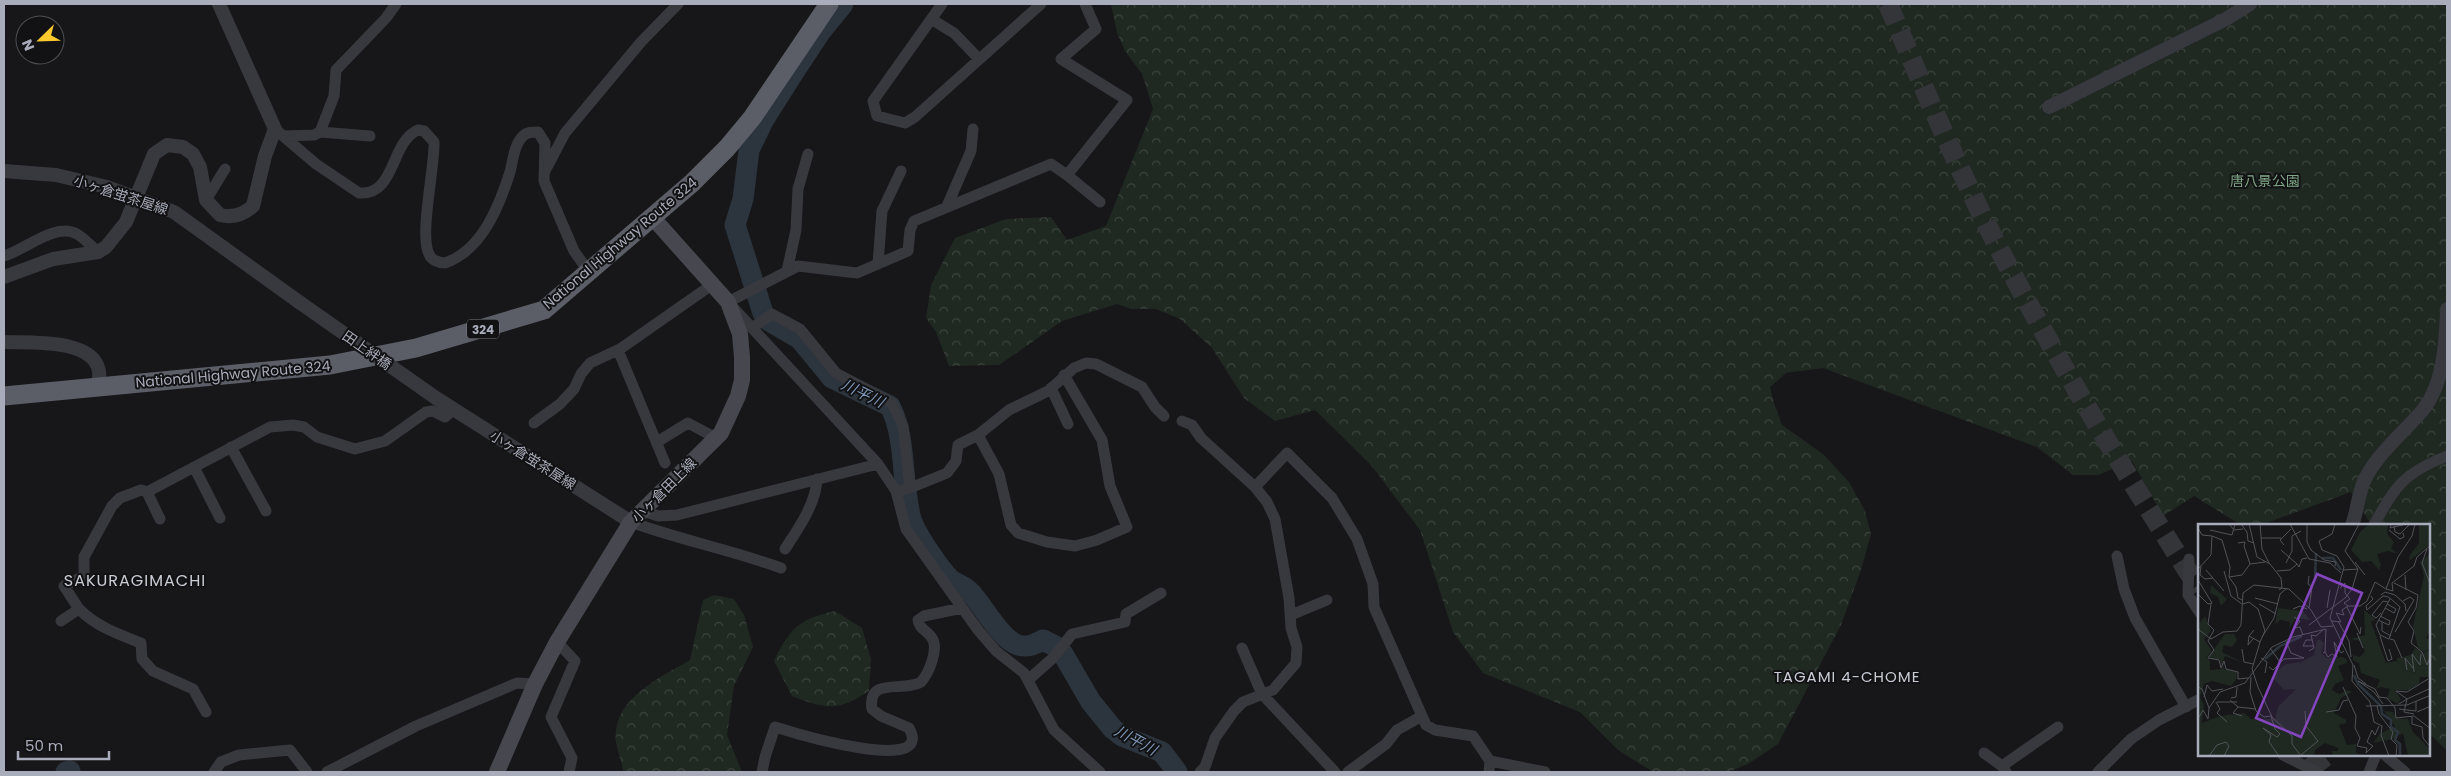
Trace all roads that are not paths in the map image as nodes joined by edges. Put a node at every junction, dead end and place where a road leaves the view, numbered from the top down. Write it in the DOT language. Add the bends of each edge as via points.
graph roads {
  1 [pos="219,4"];
  2 [pos="396,4"];
  3 [pos="678,4"];
  4 [pos="829,4"];
  5 [pos="942,4"];
  6 [pos="1041,4"];
  7 [pos="1085,4"];
  8 [pos="2250,4"];
  9 [pos="931,18"];
  10 [pos="979,59"];
  11 [pos="2049,107"];
  12 [pos="973,129"];
  13 [pos="280,132"];
  14 [pos="320,132"];
  15 [pos="370,136"];
  16 [pos="808,154"];
  17 [pos="224,169"];
  18 [pos="4,171"];
  19 [pos="901,171"];
  20 [pos="543,174"];
  21 [pos="1067,175"];
  22 [pos="136,197"];
  23 [pos="206,200"];
  24 [pos="1100,202"];
  25 [pos="947,206"];
  26 [pos="653,218"];
  27 [pos="98,252"];
  28 [pos="4,256"];
  29 [pos="878,264"];
  30 [pos="787,271"];
  31 [pos="589,272"];
  32 [pos="4,277"];
  33 [pos="713,284"];
  34 [pos="299,302"];
  35 [pos="728,302"];
  36 [pos="2447,309"];
  37 [pos="752,328"];
  38 [pos="4,342"];
  39 [pos="618,350"];
  40 [pos="1064,375"];
  41 [pos="98,387"];
  42 [pos="1051,388"];
  43 [pos="4,396"];
  44 [pos="436,398"];
  45 [pos="453,410"];
  46 [pos="1164,416"];
  47 [pos="1182,421"];
  48 [pos="534,423"];
  49 [pos="1068,424"];
  50 [pos="978,435"];
  51 [pos="716,438"];
  52 [pos="657,442"];
  53 [pos="231,447"];
  54 [pos="2447,456"];
  55 [pos="665,463"];
  56 [pos="878,464"];
  57 [pos="194,467"];
  58 [pos="817,479"];
  59 [pos="1255,487"];
  60 [pos="910,488"];
  61 [pos="896,491"];
  62 [pos="147,492"];
  63 [pos="266,511"];
  64 [pos="637,517"];
  65 [pos="220,518"];
  66 [pos="160,519"];
  67 [pos="2352,524"];
  68 [pos="2375,524"];
  69 [pos="785,549"];
  70 [pos="2117,556"];
  71 [pos="2189,559"];
  72 [pos="781,568"];
  73 [pos="1161,593"];
  74 [pos="1327,600"];
  75 [pos="962,608"];
  76 [pos="79,609"];
  77 [pos="2198,610"];
  78 [pos="1291,615"];
  79 [pos="60,621"];
  80 [pos="557,642"];
  81 [pos="1242,648"];
  82 [pos="1028,680"];
  83 [pos="536,684"];
  84 [pos="1262,694"];
  85 [pos="2198,700"];
  86 [pos="2186,707"];
  87 [pos="206,712"];
  88 [pos="1422,716"];
  89 [pos="2058,727"];
  90 [pos="1984,753"];
  91 [pos="2285,756"];
  92 [pos="2376,756"];
  93 [pos="2386,756"];
  94 [pos="1489,767"];
  95 [pos="2004,769"];
  96 [pos="1205,770"];
  97 [pos="214,772"];
  98 [pos="307,772"];
  99 [pos="327,772"];
  100 [pos="497,772"];
  101 [pos="569,772"];
  102 [pos="762,772"];
  103 [pos="1100,772"];
  104 [pos="1335,772"];
  105 [pos="1348,772"];
  106 [pos="1542,772"];
  107 [pos="2098,772"];
  108 [pos="2317,772"];
  109 [pos="2369,772"];
  110 [pos="2405,772"];
  1 -- 13 [label="street"];
  2 -- 14 [label="street" via="336,70 334,96"];
  3 -- 20 [label="street" via="641,42 565,133"];
  4 -- 26 [label="highway, National Highway Route 324 / 324" via="740,133 692,184"];
  5 -- 9 [label="street"];
  6 -- 10 [label="street"];
  7 -- 21 [label="street" via="1096,29 1061,59 1127,100"];
  8 -- 11 [label="street"];
  9 -- 10 [label="street" via="954,33"];
  9 -- 10 [label="street" via="873,101 878,116 906,123"];
  12 -- 25 [label="street" via="971,151"];
  13 -- 14 [label="street" via="314,135"];
  13 -- 20 [label="street" via="316,164 359,193 367,194 386,180 405,138 418,130 424,132 434,142 428,254 440,263 461,256 476,241 502,198 514,152 523,136 530,132 538,132 544,138"];
  13 -- 23 [label="street" via="265,156 252,206 241,214 228,217 220,215"];
  14 -- 15 [label="street"];
  16 -- 30 [label="street" via="798,189 796,230"];
  17 -- 23 [label="street"];
  18 -- 22 [label="street, 小ヶ倉蛍茶屋線" via="56,175"];
  19 -- 29 [label="street" via="882,212"];
  20 -- 31 [label="street" via="574,251"];
  21 -- 24 [label="street"];
  21 -- 25 [label="street" via="1051,164"];
  22 -- 23 [label="street" via="154,154 168,145 176,145 188,150 198,160"];
  22 -- 27 [label="street" via="115,238"];
  22 -- 34 [label="street, 小ヶ倉蛍茶屋線" via="174,212"];
  25 -- 29 [label="street" via="914,220 908,251"];
  26 -- 31 [label="highway, National Highway Route 324 / 324"];
  26 -- 33 [label="main road, 小ヶ倉田上線"];
  27 -- 28 [label="street" via="77,234 66,231 40,238 16,253"];
  27 -- 32 [label="street" via="53,259"];
  29 -- 30 [label="street" via="857,273 798,266"];
  30 -- 35 [label="street"];
  31 -- 41 [label="highway, National Highway Route 324 / 324" via="544,310 398,352 330,365"];
  33 -- 35 [label="main road, 小ヶ倉田上線"];
  33 -- 39 [label="street"];
  34 -- 44 [label="street, 田上絆橋, bridge"];
  35 -- 37 [label="street"];
  35 -- 51 [label="main road, 小ヶ倉田上線" via="740,334 742,380 734,408"];
  36 -- 67 [label="street" via="2446,337 2433,393 2423,410 2383,452 2365,479"];
  37 -- 56 [label="street"];
  37 -- 60 [label="street" via="772,314 800,329 836,373 892,403 902,426"];
  38 -- 41 [label="street" via="41,343 76,348 89,354 99,372"];
  39 -- 48 [label="street" via="590,363 574,389"];
  39 -- 52 [label="street"];
  40 -- 42 [label="street"];
  40 -- 46 [label="street" via="1086,363 1096,364 1142,387 1154,407"];
  40 -- 50 [label="street" via="1102,440 1110,486 1127,527 1075,546 1018,533 1012,525 999,474"];
  41 -- 43 [label="highway, National Highway Route 324 / 324"];
  42 -- 49 [label="street"];
  42 -- 50 [label="street" via="1009,410"];
  44 -- 45 [label="street, 小ヶ倉蛍茶屋線"];
  45 -- 53 [label="street" via="445,417 433,411 426,412 385,441 355,449 317,437 304,426 294,425 270,427"];
  45 -- 64 [label="street, 小ヶ倉蛍茶屋線"];
  47 -- 59 [label="street" via="1192,425 1200,438"];
  50 -- 60 [label="street" via="958,445 956,460 948,473"];
  51 -- 52 [label="street" via="688,423"];
  51 -- 64 [label="main road, 小ヶ倉田上線"];
  52 -- 55 [label="street"];
  53 -- 57 [label="street"];
  53 -- 63 [label="street"];
  54 -- 68 [label="street" via="2408,475 2392,492"];
  56 -- 58 [label="street"];
  56 -- 61 [label="street"];
  57 -- 62 [label="street"];
  57 -- 65 [label="street"];
  58 -- 64 [label="street" via="677,515"];
  58 -- 69 [label="street" via="817,491"];
  59 -- 78 [label="street" via="1275,519"];
  59 -- 88 [label="street" via="1287,453 1332,498 1357,539 1373,584 1374,607"];
  60 -- 61 [label="street"];
  61 -- 75 [label="street" via="906,529"];
  62 -- 66 [label="street"];
  62 -- 76 [label="street" via="141,490 115,502 84,557 84,576 64,586"];
  64 -- 72 [label="street" via="663,534"];
  64 -- 80 [label="main road, 小ヶ倉田上線"];
  70 -- 86 [label="street" via="2135,618"];
  71 -- 77 [label="street" via="2188,595"];
  73 -- 82 [label="street" via="1126,614 1125,622 1072,634 1053,658"];
  74 -- 78 [label="street"];
  75 -- 82 [label="street" via="986,641 1018,667"];
  75 -- 102 [label="street" via="918,620 920,627 934,640 930,668 921,682 880,688 873,693 872,709 909,728 912,739 910,749 904,755 894,759 852,753 775,727"];
  76 -- 79 [label="street"];
  76 -- 87 [label="street" via="91,621 141,643 142,659 153,671 193,689"];
  78 -- 84 [label="street" via="1297,647 1296,664 1273,690"];
  80 -- 83 [label="main road, 小ヶ倉田上線"];
  80 -- 101 [label="street" via="575,661 551,717 572,758"];
  81 -- 84 [label="street"];
  82 -- 103 [label="street" via="1054,730"];
  83 -- 99 [label="street" via="517,683 416,726"];
  83 -- 100 [label="main road, 小ヶ倉田上線"];
  84 -- 96 [label="street" via="1243,702 1234,711 1215,738"];
  84 -- 104 [label="street"];
  85 -- 86 [label="street"];
  86 -- 107 [label="street" via="2131,739"];
  88 -- 94 [label="street" via="1426,726 1435,730 1473,736"];
  88 -- 105 [label="street" via="1397,730 1386,744"];
  89 -- 95 [label="street"];
  90 -- 95 [label="street"];
  91 -- 108 [label="street"];
  92 -- 109 [label="street"];
  93 -- 110 [label="street"];
  94 -- 106 [label="street"];
  97 -- 98 [label="street" via="221,762 239,755 290,750"];
}
